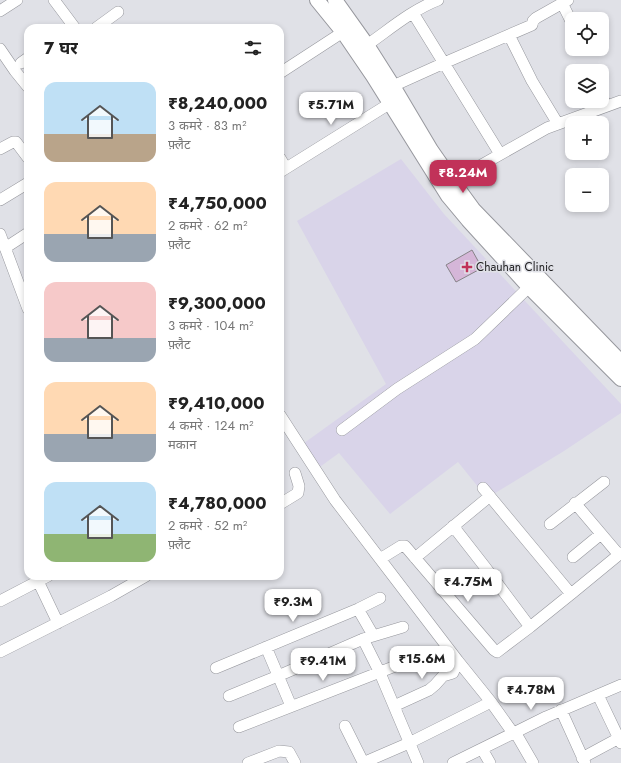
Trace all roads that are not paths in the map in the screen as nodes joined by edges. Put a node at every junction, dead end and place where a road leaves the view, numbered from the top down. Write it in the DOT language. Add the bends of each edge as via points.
graph roads {
  1 [pos="17,0"];
  2 [pos="54,0"];
  3 [pos="318,0"];
  4 [pos="335,0"];
  5 [pos="438,0"];
  6 [pos="565,2"];
  7 [pos="0,11"];
  8 [pos="118,12"];
  9 [pos="568,12"];
  10 [pos="413,13"];
  11 [pos="70,24"];
  12 [pos="102,24"];
  13 [pos="343,32"];
  14 [pos="509,35"];
  15 [pos="367,45"];
  16 [pos="0,49"];
  17 [pos="444,63"];
  18 [pos="284,70"];
  19 [pos="24,81"];
  20 [pos="393,86"];
  21 [pos="609,101"];
  22 [pos="621,101"];
  23 [pos="389,104"];
  24 [pos="590,108"];
  25 [pos="558,124"];
  26 [pos="0,149"];
  27 [pos="24,153"];
  28 [pos="500,154"];
  29 [pos="284,169"];
  30 [pos="454,184"];
  31 [pos="24,185"];
  32 [pos="0,200"];
  33 [pos="0,234"];
  34 [pos="24,236"];
  35 [pos="5,248"];
  36 [pos="529,287"];
  37 [pos="24,290"];
  38 [pos="621,362"];
  39 [pos="621,379"];
  40 [pos="284,421"];
  41 [pos="342,430"];
  42 [pos="295,473"];
  43 [pos="604,482"];
  44 [pos="284,502"];
  45 [pos="576,503"];
  46 [pos="550,524"];
  47 [pos="453,526"];
  48 [pos="601,534"];
  49 [pos="620,554"];
  50 [pos="573,557"];
  51 [pos="415,558"];
  52 [pos="380,559"];
  53 [pos="41,580"];
  54 [pos="43,580"];
  55 [pos="129,580"];
  56 [pos="571,594"];
  57 [pos="380,598"];
  58 [pos="0,601"];
  59 [pos="358,609"];
  60 [pos="58,623"];
  61 [pos="403,626"];
  62 [pos="530,628"];
  63 [pos="368,637"];
  64 [pos="266,647"];
  65 [pos="0,652"];
  66 [pos="416,658"];
  67 [pos="458,661"];
  68 [pos="216,668"];
  69 [pos="380,673"];
  70 [pos="278,676"];
  71 [pos="621,685"];
  72 [pos="598,695"];
  73 [pos="229,696"];
  74 [pos="492,702"];
  75 [pos="291,706"];
  76 [pos="394,706"];
  77 [pos="561,710"];
  78 [pos="345,726"];
  79 [pos="239,727"];
  80 [pos="514,733"];
  81 [pos="620,741"];
  82 [pos="409,742"];
  83 [pos="482,749"];
  84 [pos="584,760"];
  85 [pos="461,762"];
  86 [pos="248,763"];
  87 [pos="295,763"];
  88 [pos="418,763"];
  89 [pos="490,763"];
  90 [pos="533,763"];
  1 -- 7 [label="street"];
  2 -- 11 [label="street"];
  3 -- 13 [label="main road"];
  4 -- 15 [label="main road"];
  5 -- 10 [label="street"];
  6 -- 9 [label="street"];
  6 -- 14 [label="street" via="536,18 532,25"];
  8 -- 12 [label="street"];
  10 -- 15 [label="street"];
  10 -- 17 [label="street"];
  13 -- 18 [label="street"];
  13 -- 23 [label="main road"];
  14 -- 17 [label="street"];
  14 -- 25 [label="street" via="532,81"];
  15 -- 20 [label="main road"];
  16 -- 19 [label="street"];
  17 -- 20 [label="street"];
  17 -- 28 [label="street"];
  20 -- 30 [label="main road"];
  21 -- 22 [label="street"];
  23 -- 29 [label="street"];
  23 -- 36 [label="main road" via="448,196"];
  24 -- 25 [label="street"];
  25 -- 28 [label="street"];
  26 -- 27 [label="street" via="16,142"];
  28 -- 30 [label="street"];
  30 -- 38 [label="main road" via="473,209"];
  31 -- 32 [label="street"];
  33 -- 35 [label="street"];
  34 -- 35 [label="street"];
  35 -- 37 [label="street"];
  36 -- 39 [label="main road"];
  36 -- 41 [label="street" via="475,339"];
  40 -- 52 [label="street" via="334,500"];
  42 -- 44 [label="street" via="299,486 298,493"];
  43 -- 45 [label="street"];
  45 -- 46 [label="street"];
  45 -- 48 [label="street"];
  47 -- 51 [label="street"];
  47 -- 56 [label="street" via="487,492"];
  47 -- 62 [label="street"];
  48 -- 49 [label="street"];
  48 -- 50 [label="street"];
  49 -- 56 [label="street"];
  51 -- 52 [label="street" via="403,546"];
  51 -- 62 [label="street" via="497,652"];
  52 -- 67 [label="street"];
  53 -- 58 [label="street"];
  54 -- 60 [label="street"];
  55 -- 60 [label="street"];
  56 -- 62 [label="street"];
  57 -- 59 [label="street"];
  59 -- 63 [label="street"];
  59 -- 64 [label="street"];
  60 -- 65 [label="street"];
  61 -- 63 [label="street"];
  63 -- 69 [label="street"];
  63 -- 70 [label="street"];
  64 -- 68 [label="street"];
  64 -- 70 [label="street"];
  66 -- 69 [label="street"];
  67 -- 74 [label="street"];
  67 -- 76 [label="street" via="453,673 443,676 432,688"];
  69 -- 75 [label="street"];
  69 -- 76 [label="street"];
  70 -- 73 [label="street"];
  70 -- 75 [label="street"];
  71 -- 72 [label="street"];
  72 -- 77 [label="street"];
  72 -- 81 [label="street"];
  74 -- 80 [label="street"];
  74 -- 82 [label="street"];
  75 -- 79 [label="street"];
  76 -- 82 [label="street"];
  77 -- 80 [label="street"];
  77 -- 84 [label="street"];
  78 -- 82 [label="street" via="364,762"];
  80 -- 83 [label="street"];
  80 -- 90 [label="street"];
  81 -- 84 [label="street"];
  82 -- 88 [label="street"];
  83 -- 85 [label="street"];
  83 -- 89 [label="street"];
  86 -- 87 [label="street" via="279,751 288,752"];
}
